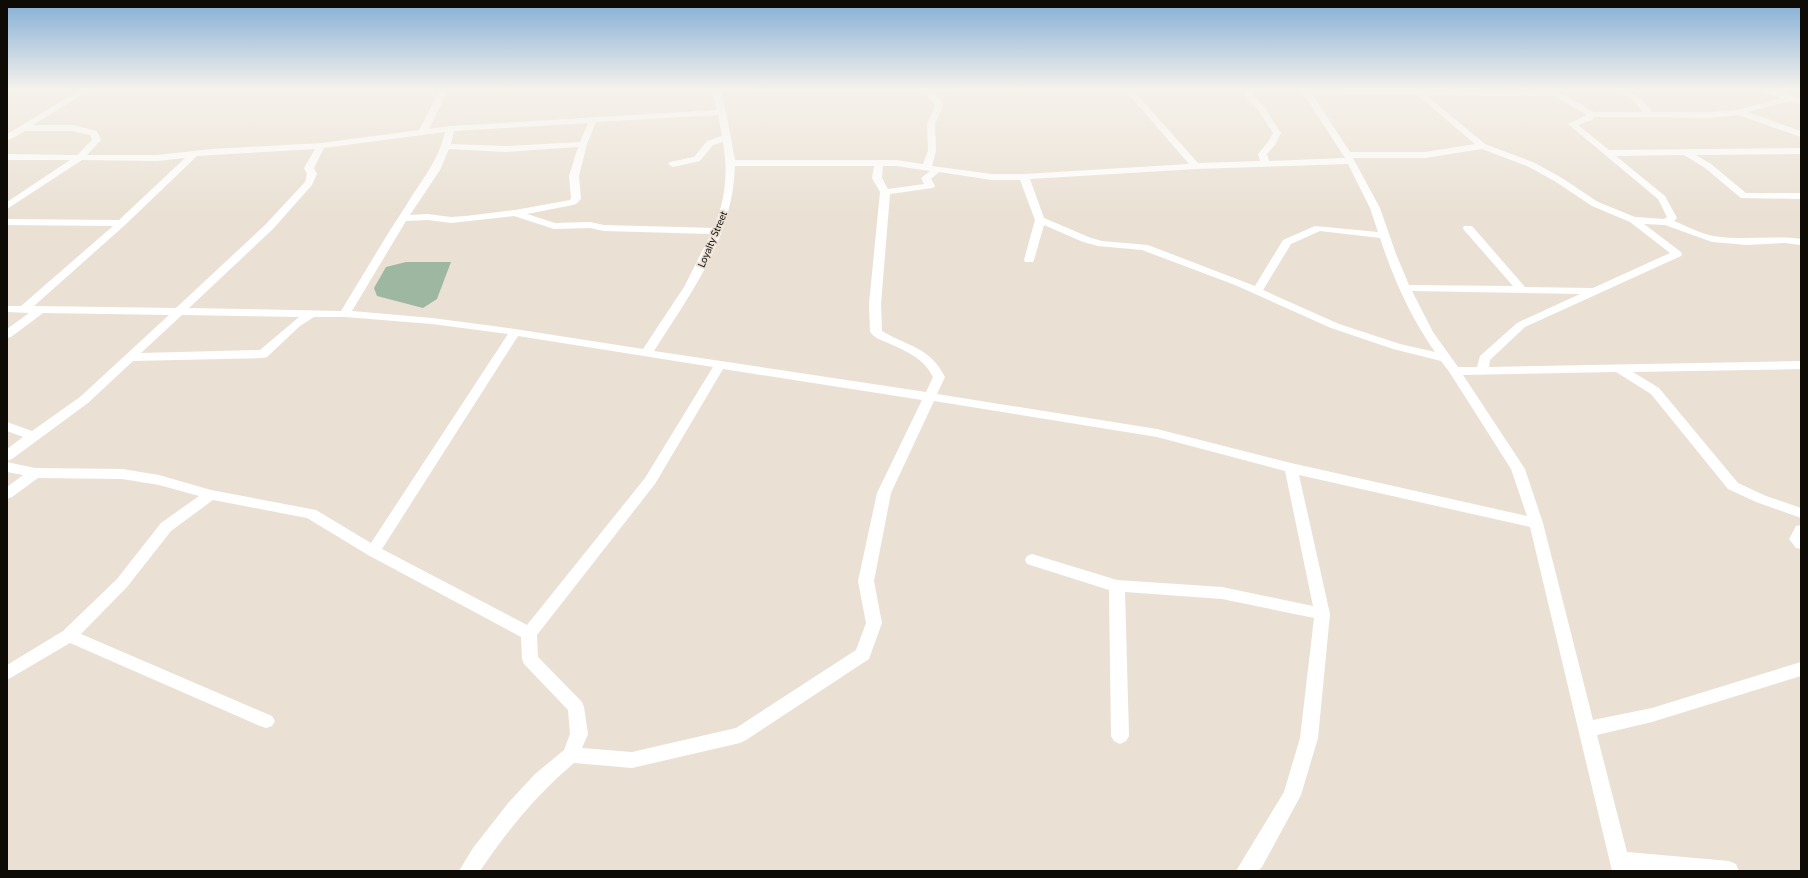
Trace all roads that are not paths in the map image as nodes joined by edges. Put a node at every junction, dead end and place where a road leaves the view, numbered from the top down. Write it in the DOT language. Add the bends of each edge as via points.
graph roads {
  1 [pos="18,131"];
  2 [pos="85,131"];
  3 [pos="432,131"];
  4 [pos="450,131"];
  5 [pos="588,131"];
  6 [pos="725,131"];
  7 [pos="931,131"];
  8 [pos="1165,131"];
  9 [pos="1275,131"];
  10 [pos="1331,131"];
  11 [pos="1464,131"];
  12 [pos="1581,131"];
  13 [pos="1791,131"];
  14 [pos="423,132"];
  15 [pos="1801,134"];
  16 [pos="7,138"];
  17 [pos="726,138"];
  18 [pos="583,144"];
  19 [pos="321,146"];
  20 [pos="446,146"];
  21 [pos="1482,146"];
  22 [pos="1801,151"];
  23 [pos="1608,153"];
  24 [pos="1687,153"];
  25 [pos="194,154"];
  26 [pos="7,157"];
  27 [pos="78,158"];
  28 [pos="1348,158"];
  29 [pos="731,163"];
  30 [pos="879,163"];
  31 [pos="673,164"];
  32 [pos="1265,164"];
  33 [pos="1196,166"];
  34 [pos="931,168"];
  35 [pos="1024,177"];
  36 [pos="885,192"];
  37 [pos="1801,196"];
  38 [pos="7,206"];
  39 [pos="515,213"];
  40 [pos="404,218"];
  41 [pos="1040,220"];
  42 [pos="1633,220"];
  43 [pos="7,222"];
  44 [pos="1666,222"];
  45 [pos="122,223"];
  46 [pos="1468,228"];
  47 [pos="717,231"];
  48 [pos="1385,236"];
  49 [pos="1801,242"];
  50 [pos="1029,260"];
  51 [pos="1406,288"];
  52 [pos="1522,290"];
  53 [pos="1257,291"];
  54 [pos="1594,291"];
  55 [pos="7,309"];
  56 [pos="23,310"];
  57 [pos="40,310"];
  58 [pos="176,312"];
  59 [pos="312,314"];
  60 [pos="345,314"];
  61 [pos="515,332"];
  62 [pos="7,335"];
  63 [pos="647,352"];
  64 [pos="130,357"];
  65 [pos="1444,358"];
  66 [pos="720,365"];
  67 [pos="1801,365"];
  68 [pos="1781,366"];
  69 [pos="1620,369"];
  70 [pos="1455,371"];
  71 [pos="1482,371"];
  72 [pos="1801,374"];
  73 [pos="929,397"];
  74 [pos="7,426"];
  75 [pos="33,436"];
  76 [pos="7,456"];
  77 [pos="7,467"];
  78 [pos="1291,468"];
  79 [pos="35,473"];
  80 [pos="7,494"];
  81 [pos="211,495"];
  82 [pos="1801,513"];
  83 [pos="1536,523"];
  84 [pos="1801,530"];
  85 [pos="1801,544"];
  86 [pos="373,551"];
  87 [pos="1032,560"];
  88 [pos="1117,586"];
  89 [pos="1322,614"];
  90 [pos="529,634"];
  91 [pos="69,636"];
  92 [pos="1801,669"];
  93 [pos="7,674"];
  94 [pos="266,721"];
  95 [pos="1588,729"];
  96 [pos="1120,736"];
  97 [pos="571,755"];
  98 [pos="1621,866"];
  99 [pos="469,871"];
  100 [pos="1246,871"];
  101 [pos="1729,871"];
  1 -- 16 [label="street"];
  2 -- 27 [label="street" via="94,133 97,140"];
  3 -- 14 [label="street"];
  4 -- 20 [label="street"];
  5 -- 18 [label="street"];
  6 -- 17 [label="street, Loyalty Street"];
  7 -- 34 [label="street"];
  8 -- 33 [label="street"];
  9 -- 32 [label="street" via="1277,134 1272,143 1262,154"];
  10 -- 28 [label="street"];
  11 -- 21 [label="street"];
  12 -- 23 [label="street"];
  13 -- 15 [label="street"];
  14 -- 19 [label="street"];
  17 -- 29 [label="street, Loyalty Street"];
  17 -- 31 [label="street" via="710,143 697,159"];
  18 -- 20 [label="street" via="506,149"];
  18 -- 39 [label="street" via="574,176 576,199 573,202"];
  19 -- 25 [label="street"];
  19 -- 58 [label="street" via="309,168 312,174 309,183 269,227"];
  20 -- 40 [label="street" via="435,170"];
  21 -- 28 [label="street" via="1425,155"];
  21 -- 42 [label="street" via="1532,165 1595,204"];
  22 -- 24 [label="street"];
  23 -- 24 [label="street"];
  23 -- 44 [label="street" via="1662,198 1672,218"];
  24 -- 37 [label="street" via="1708,166 1744,196"];
  25 -- 27 [label="street" via="157,158"];
  25 -- 45 [label="street"];
  26 -- 27 [label="street"];
  27 -- 38 [label="street"];
  28 -- 32 [label="street"];
  28 -- 48 [label="street" via="1374,207"];
  29 -- 30 [label="street"];
  29 -- 47 [label="street, Loyalty Street" via="730,186"];
  30 -- 34 [label="street"];
  30 -- 36 [label="street" via="877,178"];
  32 -- 33 [label="street"];
  33 -- 35 [label="street"];
  34 -- 35 [label="street" via="992,177"];
  34 -- 36 [label="street" via="926,178 930,186"];
  35 -- 41 [label="street"];
  36 -- 73 [label="street" via="875,304 876,332 922,354 935,367 939,378"];
  39 -- 40 [label="street" via="451,220 428,217"];
  39 -- 47 [label="street" via="554,226 590,225 604,228"];
  40 -- 60 [label="street"];
  41 -- 50 [label="street"];
  41 -- 53 [label="street" via="1102,244 1144,247"];
  42 -- 44 [label="street"];
  42 -- 54 [label="street" via="1677,254"];
  43 -- 45 [label="street"];
  44 -- 49 [label="street" via="1712,239"];
  45 -- 56 [label="street"];
  46 -- 52 [label="street"];
  47 -- 63 [label="street, Loyalty Street" via="699,269"];
  48 -- 51 [label="street" via="1392,259"];
  48 -- 53 [label="street" via="1319,228 1287,242"];
  51 -- 52 [label="street"];
  51 -- 65 [label="street"];
  52 -- 54 [label="street"];
  53 -- 65 [label="street" via="1336,326 1397,347"];
  54 -- 71 [label="street" via="1521,325 1484,359"];
  55 -- 56 [label="street"];
  56 -- 57 [label="street"];
  57 -- 58 [label="street"];
  57 -- 62 [label="street"];
  58 -- 59 [label="street"];
  58 -- 64 [label="street"];
  59 -- 60 [label="street"];
  59 -- 64 [label="street" via="296,324 263,354"];
  60 -- 61 [label="street" via="432,321"];
  61 -- 63 [label="street"];
  61 -- 86 [label="street"];
  63 -- 66 [label="street"];
  64 -- 75 [label="street" via="84,400"];
  65 -- 70 [label="street"];
  66 -- 73 [label="street"];
  66 -- 90 [label="street" via="650,481"];
  67 -- 68 [label="street"];
  68 -- 69 [label="street"];
  68 -- 72 [label="street"];
  69 -- 71 [label="street"];
  69 -- 82 [label="street" via="1655,391 1733,486"];
  70 -- 71 [label="street"];
  70 -- 83 [label="street" via="1518,469"];
  73 -- 78 [label="street" via="1157,433"];
  73 -- 97 [label="street" via="884,493 866,581 874,623 863,654 740,735 632,760"];
  74 -- 75 [label="street"];
  75 -- 76 [label="street"];
  77 -- 79 [label="street"];
  78 -- 83 [label="street"];
  78 -- 89 [label="street"];
  79 -- 80 [label="street"];
  79 -- 81 [label="street" via="122,474 159,480"];
  81 -- 86 [label="street" via="311,514"];
  81 -- 91 [label="street" via="166,527 122,583"];
  83 -- 95 [label="street"];
  84 -- 85 [label="street" via="1796,539"];
  86 -- 90 [label="street"];
  87 -- 88 [label="street"];
  88 -- 89 [label="street" via="1222,593"];
  88 -- 96 [label="street"];
  89 -- 100 [label="street" via="1309,738 1292,795 1255,860"];
  90 -- 97 [label="street" via="530,659 576,707 579,734"];
  91 -- 93 [label="street"];
  91 -- 94 [label="street"];
  92 -- 95 [label="street" via="1652,715"];
  95 -- 98 [label="street"];
  97 -- 99 [label="street" via="549,772 492,836"];
  98 -- 101 [label="street"];
}
